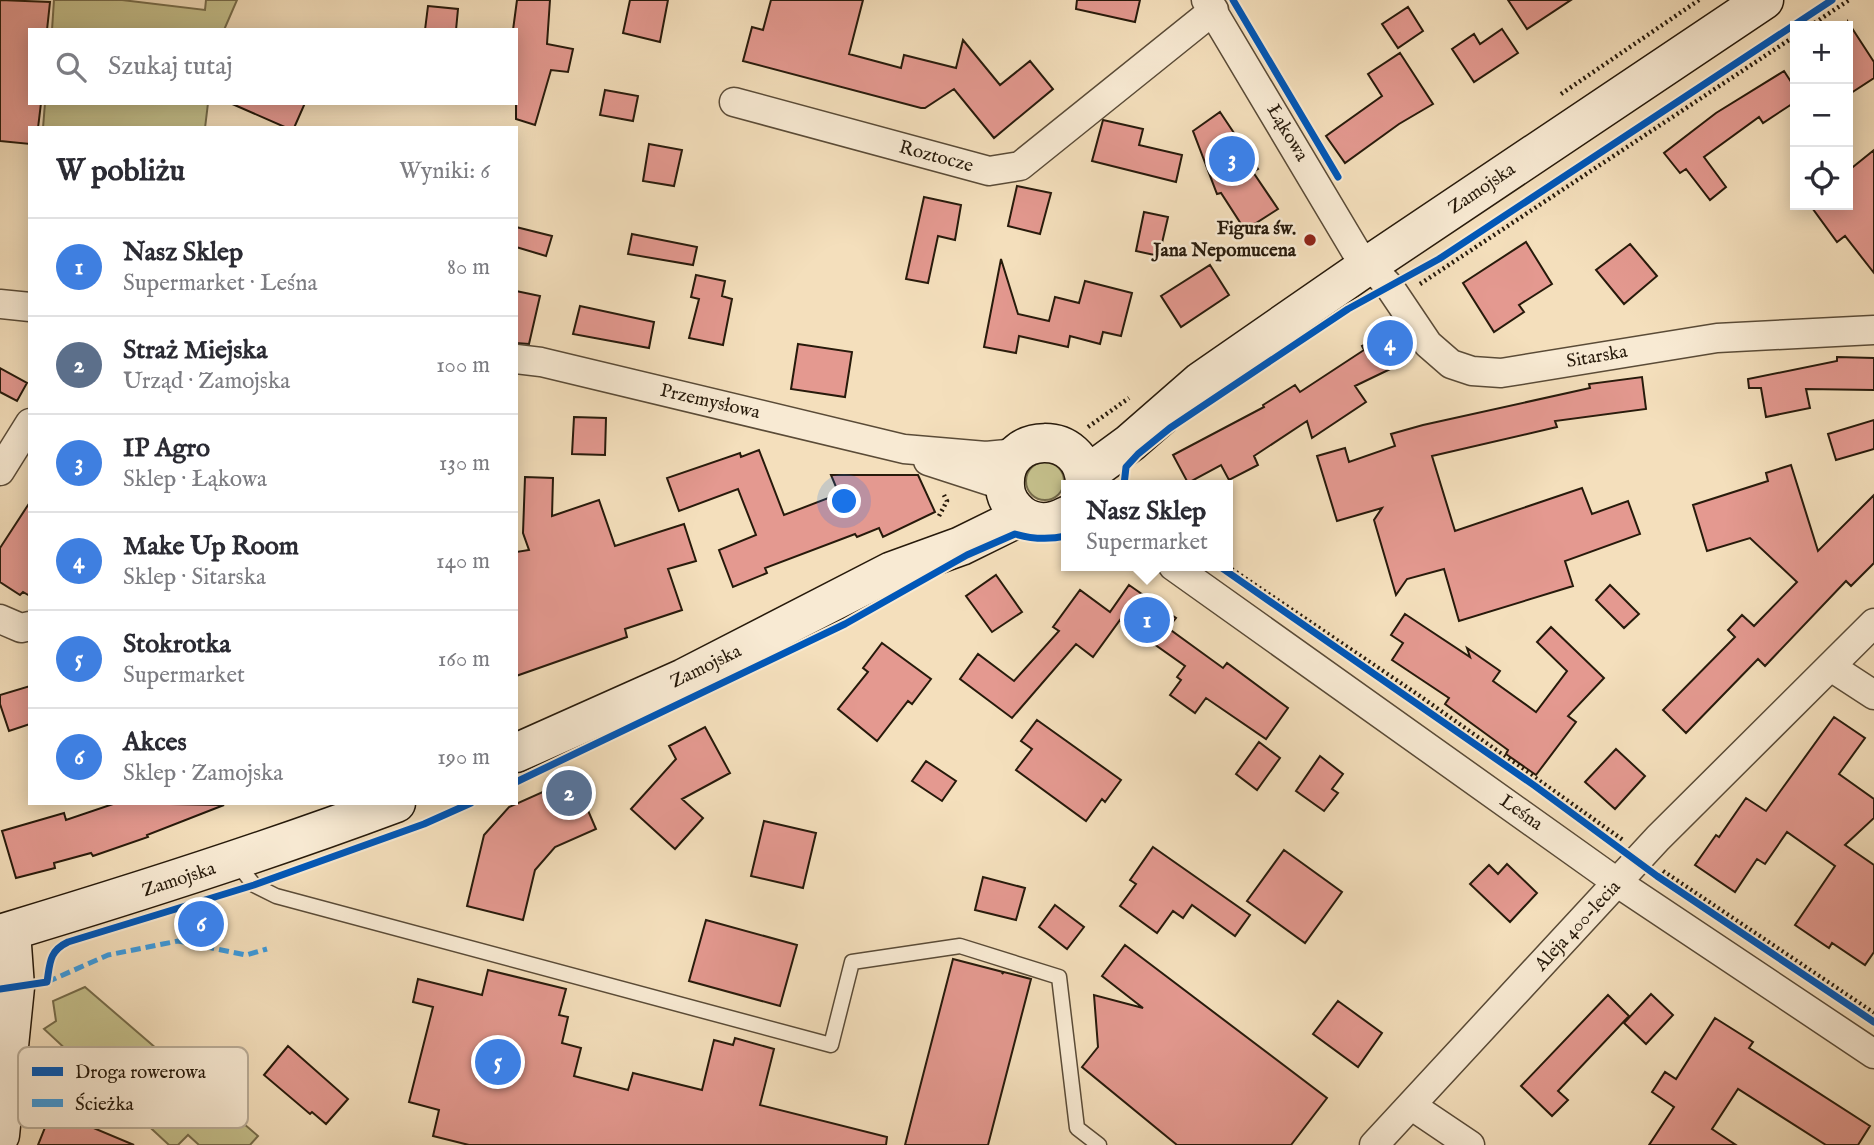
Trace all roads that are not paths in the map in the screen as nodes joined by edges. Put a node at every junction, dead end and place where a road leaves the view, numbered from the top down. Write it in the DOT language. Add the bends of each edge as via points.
graph roads {
  1 [pos="1764,0"];
  2 [pos="1210,5"];
  3 [pos="734,102"];
  4 [pos="1370,264"];
  5 [pos="0,304"];
  6 [pos="28,307"];
  7 [pos="1874,330"];
  8 [pos="518,359"];
  9 [pos="28,426"];
  10 [pos="1078,469"];
  11 [pos="0,471"];
  12 [pos="1012,487"];
  13 [pos="1061,519"];
  14 [pos="1180,571"];
  15 [pos="0,620"];
  16 [pos="1874,623"];
  17 [pos="28,626"];
  18 [pos="1831,667"];
  19 [pos="1874,695"];
  20 [pos="518,752"];
  21 [pos="390,805"];
  22 [pos="235,861"];
  23 [pos="1618,883"];
  24 [pos="5,933"];
  25 [pos="1874,1054"];
  26 [pos="1412,1106"];
  27 [pos="0,1135"];
  28 [pos="1099,1145"];
  29 [pos="1374,1145"];
  30 [pos="1470,1145"];
  1 -- 4 [label="street, Zamojska"];
  2 -- 3 [label="street, Roztocze" via="1020,166 989,171"];
  2 -- 4 [label="street, Łąkowa" via="1355,250"];
  4 -- 7 [label="street, Sitarska" via="1440,357 1461,368 1490,372 1717,338"];
  4 -- 10 [label="street, Zamojska" via="1201,381 1081,443"];
  5 -- 6 [label="street"];
  8 -- 12 [label="street, Przemysłowa" via="904,449 986,456"];
  9 -- 11 [label="street"];
  10 -- 12 [label="street, Zamojska" via="1050,442 1036,443"];
  12 -- 13 [label="street" via="1039,523"];
  12 -- 20 [label="street, Zamojska" via="947,526 892,571 684,678"];
  14 -- 23 [label="street, Leśna"];
  15 -- 17 [label="street"];
  16 -- 18 [label="street, Aleja 400-lecia"];
  18 -- 19 [label="street"];
  18 -- 23 [label="street, Aleja 400-lecia"];
  21 -- 22 [label="street, Zamojska"];
  22 -- 24 [label="street, Zamojska"];
  22 -- 28 [label="lane" via="254,885 276,896 831,1045 852,962 960,946 1059,976 1077,1128"];
  23 -- 25 [label="street, Leśna"];
  23 -- 26 [label="street, Aleja 400-lecia"];
  24 -- 27 [label="street" via="15,987"];
  26 -- 29 [label="street, Aleja 400-lecia"];
  26 -- 30 [label="street"];
}
